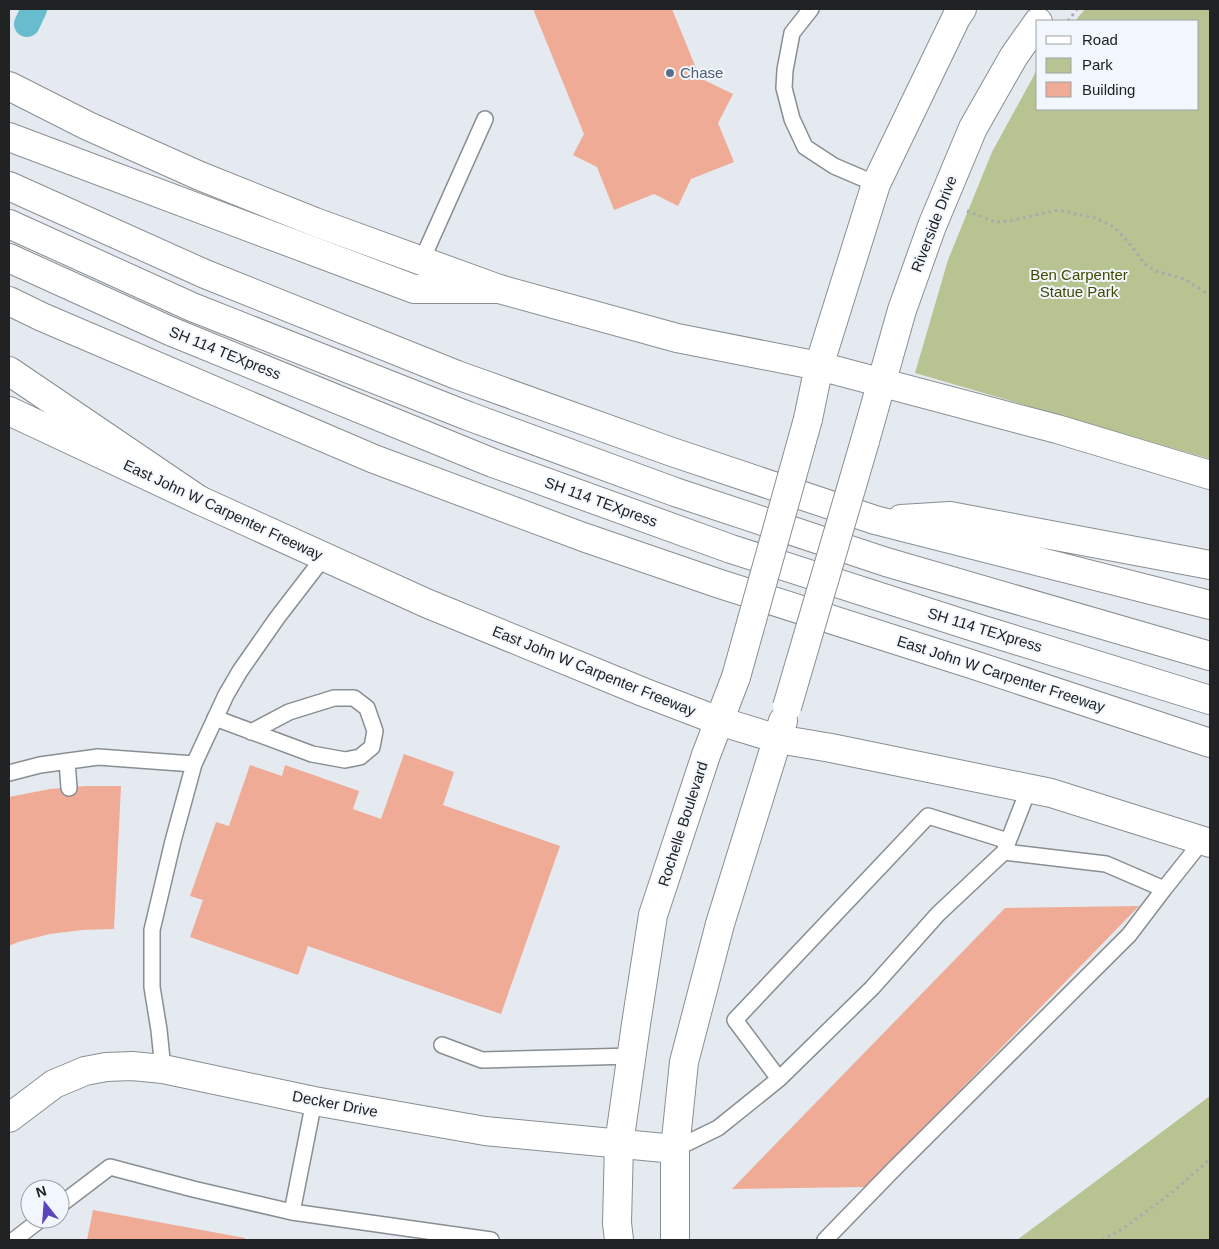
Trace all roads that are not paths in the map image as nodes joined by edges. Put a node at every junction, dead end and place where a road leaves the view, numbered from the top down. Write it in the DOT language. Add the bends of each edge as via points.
graph roads {
  1 [pos="811,9"];
  2 [pos="962,9"];
  3 [pos="1048,9"];
  4 [pos="1040,20"];
  5 [pos="1036,25"];
  6 [pos="9,86"];
  7 [pos="485,119"];
  8 [pos="9,137"];
  9 [pos="876,184"];
  10 [pos="9,186"];
  11 [pos="9,224"];
  12 [pos="9,258"];
  13 [pos="421,262"];
  14 [pos="499,289"];
  15 [pos="9,301"];
  16 [pos="819,366"];
  17 [pos="9,371"];
  18 [pos="881,382"];
  19 [pos="9,411"];
  20 [pos="1210,475"];
  21 [pos="199,500"];
  22 [pos="875,520"];
  23 [pos="324,557"];
  24 [pos="1210,565"];
  25 [pos="1210,605"];
  26 [pos="1210,656"];
  27 [pos="1210,701"];
  28 [pos="215,718"];
  29 [pos="719,721"];
  30 [pos="252,732"];
  31 [pos="778,739"];
  32 [pos="1210,744"];
  33 [pos="67,761"];
  34 [pos="194,764"];
  35 [pos="9,774"];
  36 [pos="69,788"];
  37 [pos="1029,788"];
  38 [pos="1207,842"];
  39 [pos="1006,846"];
  40 [pos="1164,888"];
  41 [pos="442,1045"];
  42 [pos="632,1056"];
  43 [pos="163,1069"];
  44 [pos="779,1078"];
  45 [pos="314,1101"];
  46 [pos="9,1118"];
  47 [pos="619,1144"];
  48 [pos="675,1149"];
  49 [pos="70,1197"];
  50 [pos="292,1212"];
  51 [pos="28,1229"];
  52 [pos="14,1240"];
  53 [pos="490,1240"];
  54 [pos="619,1240"];
  55 [pos="675,1240"];
  56 [pos="825,1240"];
  1 -- 9 [label="lane" via="792,33 785,70 784,88 792,119 805,147 834,166"];
  2 -- 9 [label="main road"];
  3 -- 4 [label="main road, Riverside Drive"];
  5 -- 18 [label="main road, Riverside Drive" via="1014,56 973,128 932,226"];
  6 -- 13 [label="main road" via="88,126 200,176"];
  7 -- 13 [label="lane"];
  8 -- 14 [label="main road" via="414,289"];
  9 -- 16 [label="main road"];
  10 -- 22 [label="main road" via="205,274 457,375"];
  11 -- 26 [label="main road, SH 114 TEXpress" via="192,307 468,416 675,492 886,562"];
  12 -- 27 [label="main road, SH 114 TEXpress" via="170,331 493,463 730,549"];
  13 -- 14 [label="main road"];
  14 -- 16 [label="main road" via="677,338"];
  15 -- 32 [label="main road, East John W Carpenter Freeway" via="374,459 583,538"];
  16 -- 18 [label="main road"];
  16 -- 29 [label="main road, Rochelle Boulevard, bridge" via="808,419 736,677"];
  17 -- 21 [label="main road"];
  18 -- 20 [label="main road"];
  18 -- 31 [label="main road, Riverside Drive, bridge"];
  19 -- 21 [label="main road, East John W Carpenter Freeway"];
  21 -- 23 [label="main road, East John W Carpenter Freeway"];
  22 -- 24 [label="main road" via="950,516"];
  22 -- 25 [label="main road"];
  23 -- 28 [label="lane" via="240,671"];
  23 -- 29 [label="main road, East John W Carpenter Freeway" via="435,606"];
  28 -- 30 [label="lane"];
  28 -- 34 [label="lane"];
  29 -- 31 [label="main road, East John W Carpenter Freeway"];
  29 -- 42 [label="main road, Rochelle Boulevard" via="653,915"];
  30 -- 30 [label="lane" via="312,754 345,760 360,757 372,747 376,731 367,708 354,698 334,698 289,712"];
  31 -- 37 [label="main road, East John W Carpenter Freeway"];
  31 -- 48 [label="main road" via="720,924 684,1062"];
  33 -- 34 [label="lane" via="98,757"];
  33 -- 35 [label="lane"];
  33 -- 36 [label="lane"];
  34 -- 43 [label="lane" via="152,930 152,987"];
  37 -- 38 [label="main road, East John W Carpenter Freeway"];
  37 -- 39 [label="lane"];
  38 -- 40 [label="lane"];
  39 -- 40 [label="lane" via="1106,864"];
  39 -- 44 [label="lane" via="938,914 872,988"];
  39 -- 44 [label="lane" via="928,816 921,823 735,1020"];
  40 -- 56 [label="lane" via="1129,935"];
  41 -- 42 [label="lane" via="482,1060"];
  42 -- 47 [label="main road, Rochelle Boulevard"];
  43 -- 45 [label="main road, Decker Drive"];
  43 -- 46 [label="main road, Decker Drive" via="132,1066 85,1071 54,1084"];
  44 -- 48 [label="lane" via="718,1128"];
  45 -- 47 [label="main road, Decker Drive" via="485,1131"];
  45 -- 50 [label="lane"];
  47 -- 48 [label="main road, Decker Drive"];
  47 -- 54 [label="main road, Rochelle Boulevard"];
  48 -- 55 [label="main road"];
  49 -- 50 [label="lane" via="110,1166"];
  50 -- 53 [label="lane"];
  51 -- 52 [label="lane"];
}
